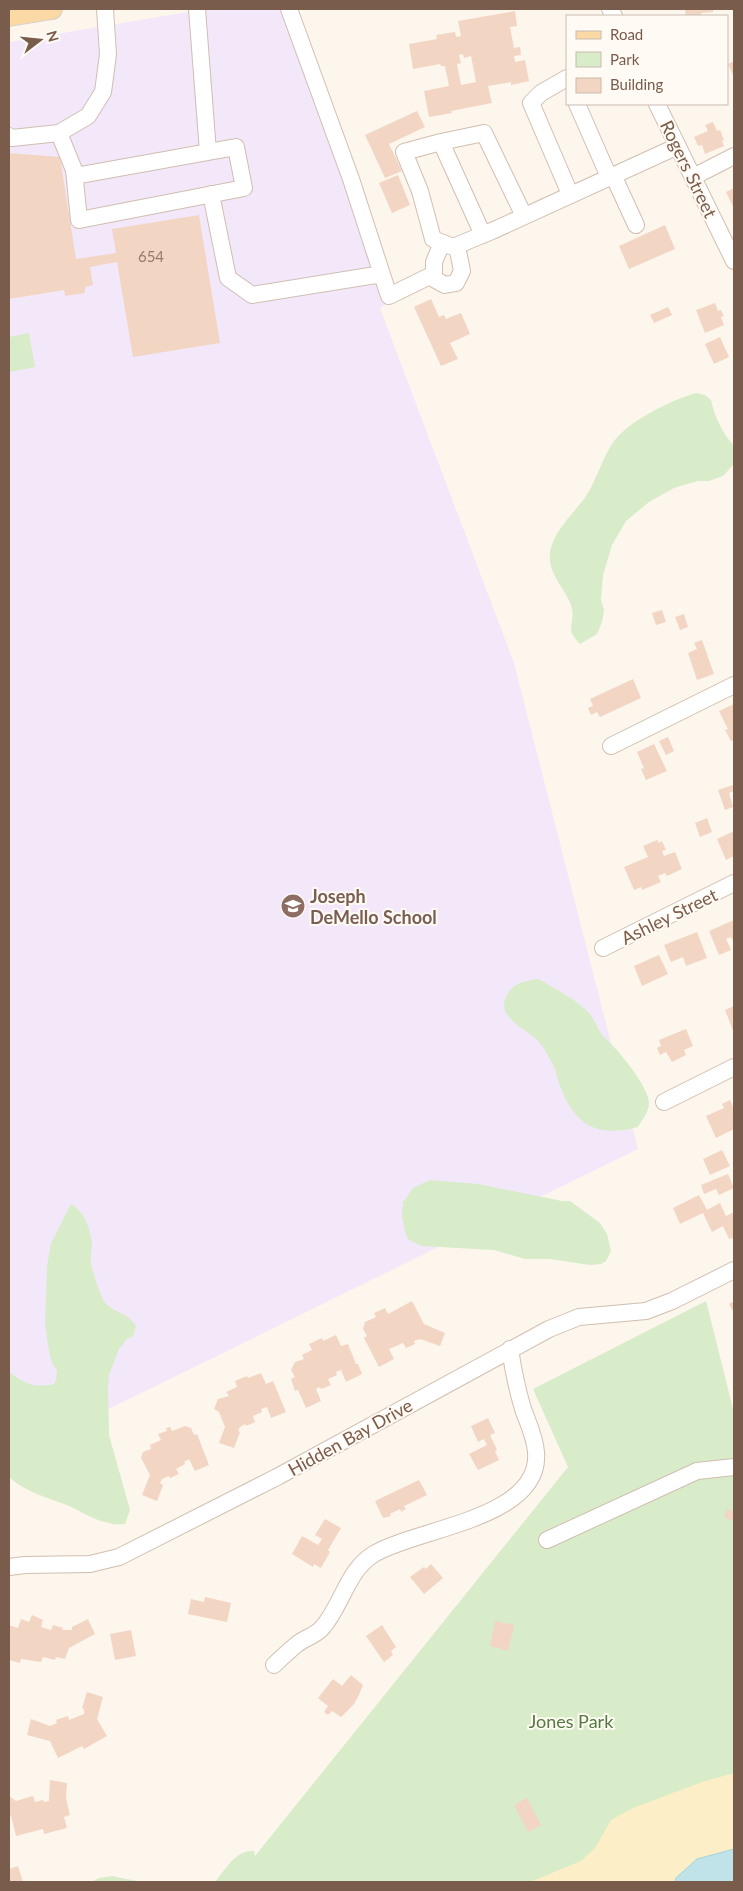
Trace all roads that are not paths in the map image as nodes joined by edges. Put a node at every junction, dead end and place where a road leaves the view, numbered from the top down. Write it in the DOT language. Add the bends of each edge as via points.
graph roads {
  1 [pos="52,9"];
  2 [pos="105,9"];
  3 [pos="197,9"];
  4 [pos="289,9"];
  5 [pos="9,16"];
  6 [pos="566,80"];
  7 [pos="577,105"];
  8 [pos="658,105"];
  9 [pos="59,132"];
  10 [pos="9,136"];
  11 [pos="441,142"];
  12 [pos="678,146"];
  13 [pos="208,152"];
  14 [pos="734,156"];
  15 [pos="74,173"];
  16 [pos="611,176"];
  17 [pos="693,177"];
  18 [pos="211,194"];
  19 [pos="570,194"];
  20 [pos="524,216"];
  21 [pos="636,225"];
  22 [pos="484,235"];
  23 [pos="449,244"];
  24 [pos="734,261"];
  25 [pos="382,274"];
  26 [pos="434,274"];
  27 [pos="734,685"];
  28 [pos="612,746"];
  29 [pos="734,883"];
  30 [pos="603,948"];
  31 [pos="734,1067"];
  32 [pos="664,1102"];
  33 [pos="734,1270"];
  34 [pos="510,1349"];
  35 [pos="734,1467"];
  36 [pos="547,1540"];
  37 [pos="9,1567"];
  38 [pos="274,1665"];
  1 -- 5 [label="main road"];
  2 -- 9 [label="street" via="108,54 102,92 88,116"];
  3 -- 13 [label="street"];
  4 -- 25 [label="street"];
  6 -- 19 [label="street" via="541,92 531,104"];
  7 -- 16 [label="street"];
  8 -- 12 [label="street, Rogers Street"];
  9 -- 10 [label="street"];
  9 -- 15 [label="street"];
  11 -- 20 [label="street" via="484,133"];
  11 -- 22 [label="street"];
  11 -- 23 [label="street" via="404,152 420,191 433,239"];
  12 -- 16 [label="street"];
  12 -- 17 [label="street, Rogers Street"];
  13 -- 15 [label="street"];
  13 -- 18 [label="street" via="236,147 244,188"];
  14 -- 17 [label="street"];
  15 -- 18 [label="street" via="79,220"];
  16 -- 19 [label="street"];
  16 -- 21 [label="street"];
  17 -- 24 [label="street, Rogers Street"];
  18 -- 25 [label="street" via="228,278 252,295"];
  19 -- 20 [label="street"];
  20 -- 22 [label="street"];
  22 -- 23 [label="street"];
  23 -- 26 [label="street" via="434,262"];
  23 -- 26 [label="street" via="462,271 456,283 445,285 434,278"];
  25 -- 26 [label="street" via="389,296"];
  27 -- 28 [label="street"];
  29 -- 30 [label="street, Ashley Street"];
  31 -- 32 [label="street"];
  33 -- 34 [label="street, Hidden Bay Drive" via="646,1311 574,1319"];
  34 -- 37 [label="street, Hidden Bay Drive" via="277,1477 119,1557 90,1564"];
  34 -- 38 [label="street" via="518,1390 535,1443 535,1472 526,1487 490,1511 393,1545 368,1558 352,1577 320,1630 297,1644"];
  35 -- 36 [label="street" via="697,1471"];
}
